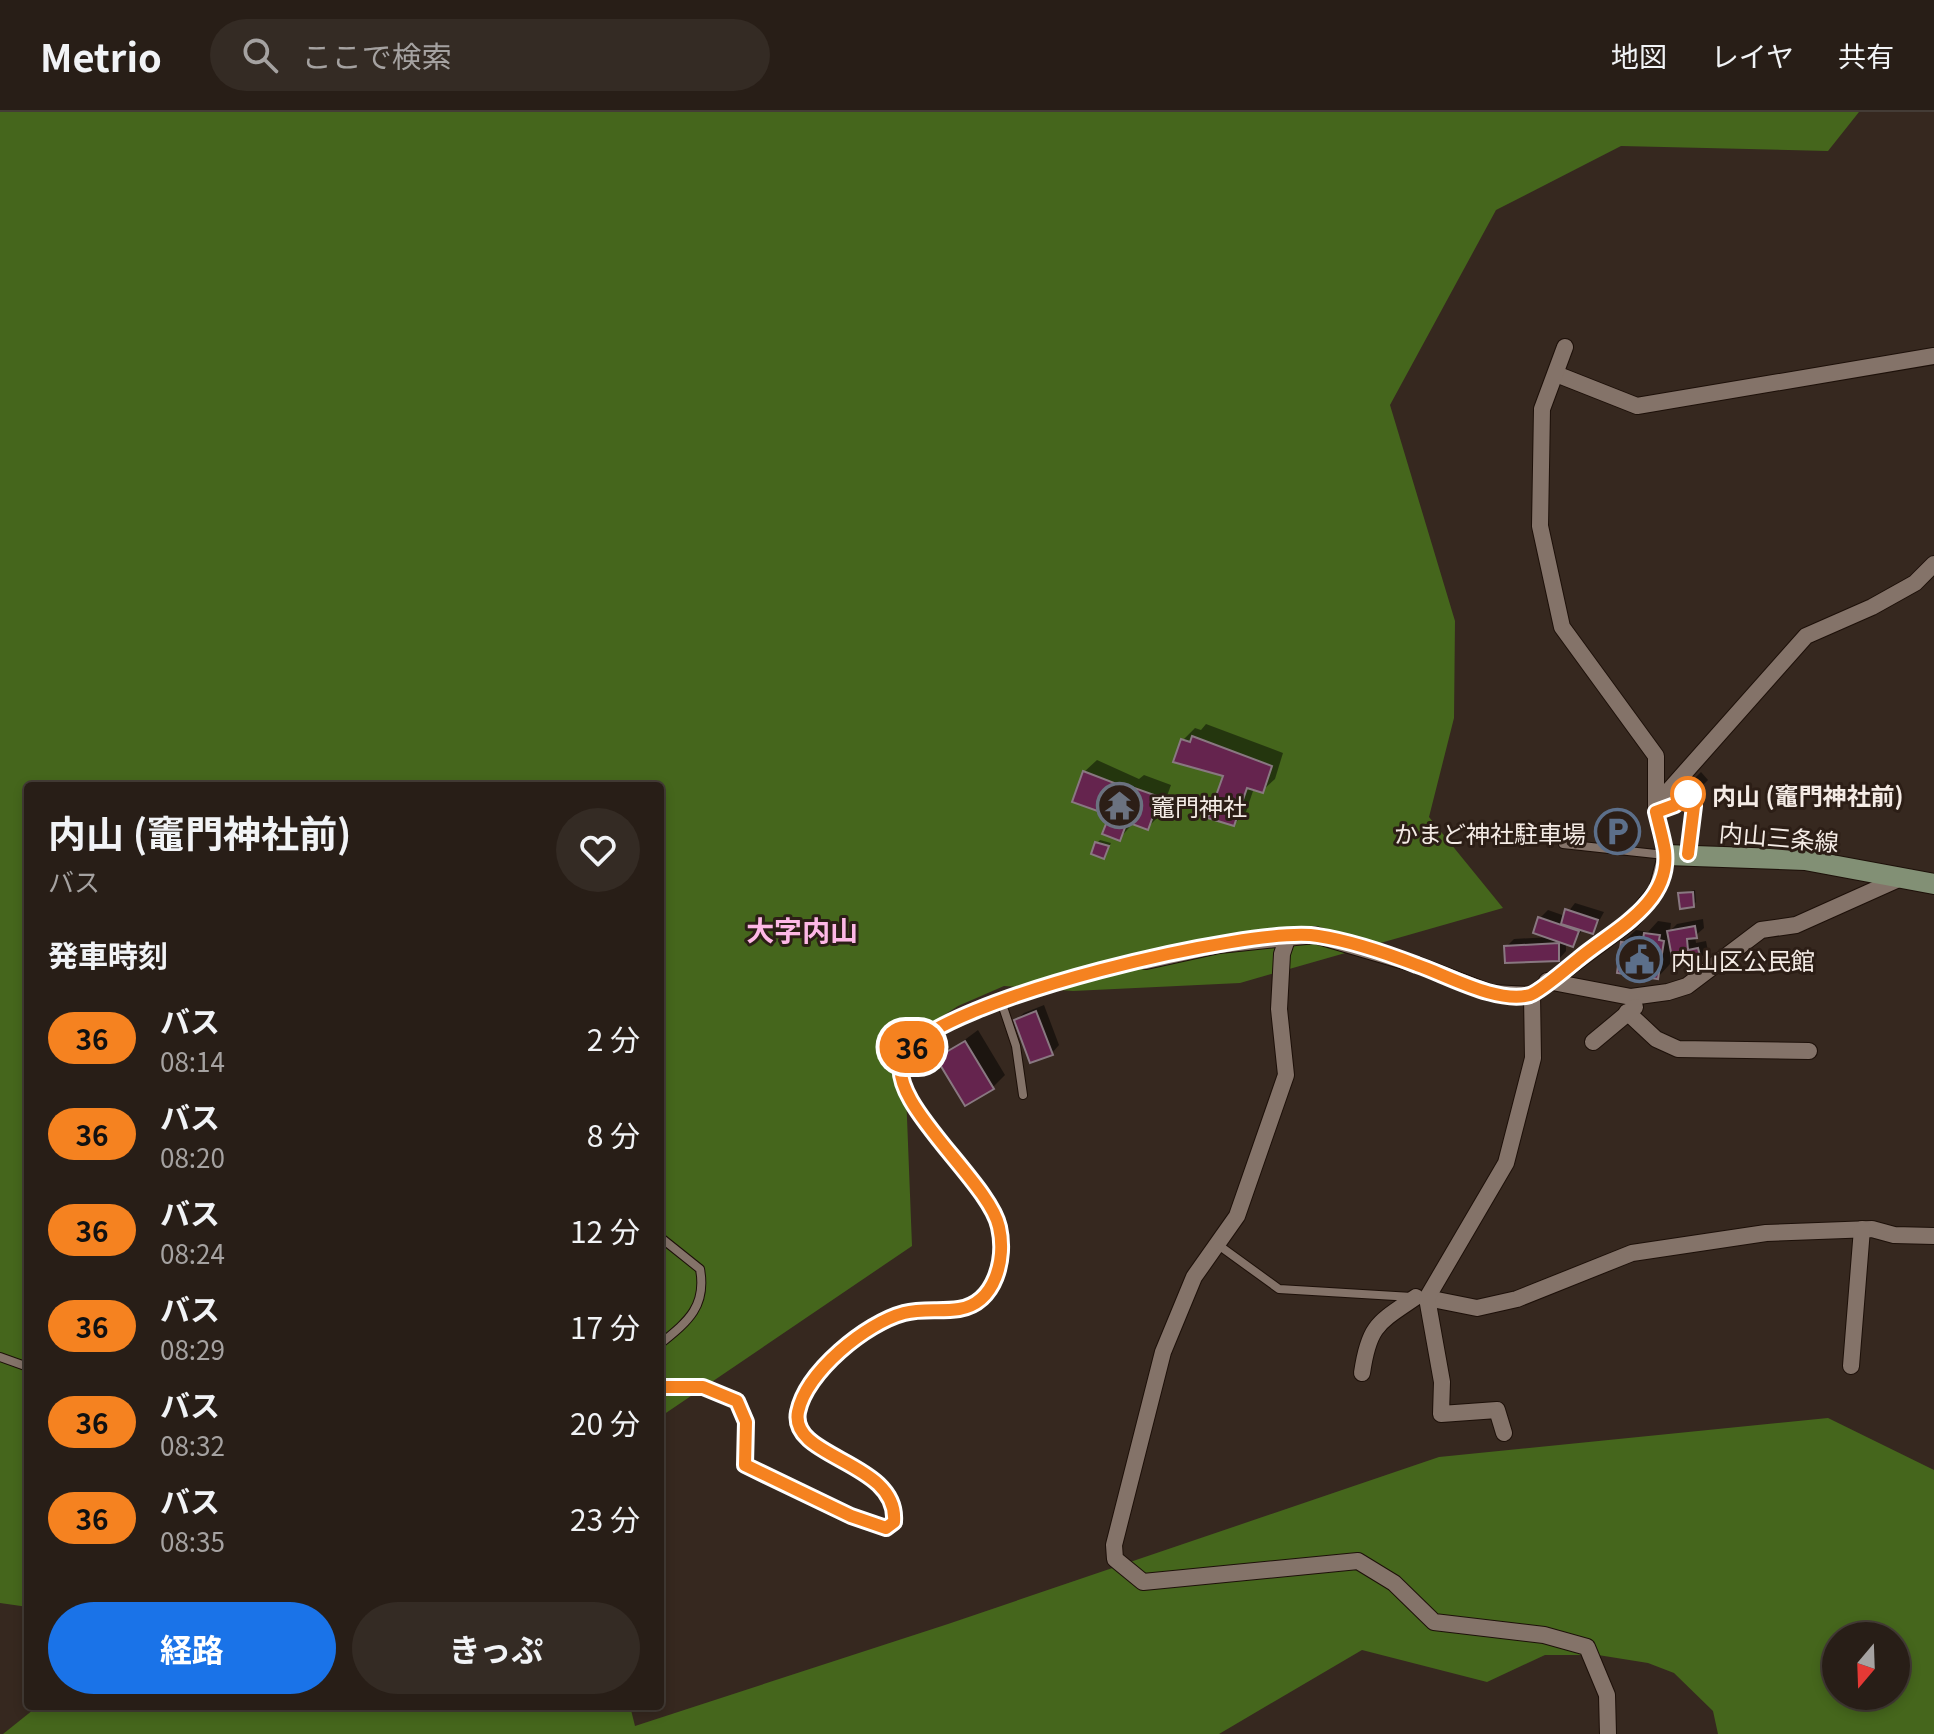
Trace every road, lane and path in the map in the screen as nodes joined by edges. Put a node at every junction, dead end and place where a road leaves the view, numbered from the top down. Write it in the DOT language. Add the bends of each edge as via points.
graph roads {
  1 [pos="1565,347"];
  2 [pos="1934,356"];
  3 [pos="1556,374"];
  4 [pos="1934,564"];
  5 [pos="1656,809"];
  6 [pos="1563,844"];
  7 [pos="1688,854"];
  8 [pos="1666,855"];
  9 [pos="1901,878"];
  10 [pos="1934,884"];
  11 [pos="1288,936"];
  12 [pos="1146,961"];
  13 [pos="1547,981"];
  14 [pos="1532,995"];
  15 [pos="1648,998"];
  16 [pos="1001,1001"];
  17 [pos="1627,1012"];
  18 [pos="1593,1042"];
  19 [pos="1809,1051"];
  20 [pos="1023,1095"];
  21 [pos="1862,1229"];
  22 [pos="1934,1236"];
  23 [pos="664,1240"];
  24 [pos="1216,1243"];
  25 [pos="1421,1297"];
  26 [pos="664,1341"];
  27 [pos="0,1357"];
  28 [pos="24,1366"];
  29 [pos="1851,1366"];
  30 [pos="1362,1373"];
  31 [pos="664,1387"];
  32 [pos="1504,1433"];
  33 [pos="1608,1734"];
  1 -- 3 [label="street"];
  2 -- 3 [label="street" via="1653,405 1626,403"];
  3 -- 5 [label="street" via="1542,409 1540,526 1562,627 1656,756"];
  4 -- 5 [label="street" via="1915,583 1806,636"];
  5 -- 7 [label="lane" via="1675,805 1688,794 1694,806"];
  5 -- 8 [label="street"];
  6 -- 8 [label="lane"];
  7 -- 8 [label="main road, 内山三条線"];
  7 -- 9 [label="main road, 内山三条線" via="1805,860"];
  8 -- 13 [label="street" via="1657,890 1631,921"];
  9 -- 10 [label="main road, 内山三条線"];
  9 -- 15 [label="street" via="1796,925 1761,930 1687,986"];
  11 -- 12 [label="street"];
  11 -- 14 [label="street" via="1344,942 1491,993"];
  11 -- 24 [label="street" via="1279,1009 1286,1075 1237,1216"];
  12 -- 16 [label="lane" via="1038,986"];
  13 -- 14 [label="street"];
  13 -- 15 [label="street"];
  14 -- 25 [label="street" via="1533,1058 1506,1163"];
  15 -- 17 [label="street"];
  16 -- 20 [label="lane" via="1016,1046"];
  16 -- 31 [label="lane" via="922,1037 904,1054 899,1071 915,1111 994,1208 1001,1259 990,1292 963,1309 900,1314 864,1334 807,1388 797,1416 813,1443 887,1489 895,1505 894,1522 886,1528 871,1525 745,1465 746,1422 737,1401 703,1387"];
  17 -- 18 [label="street"];
  17 -- 19 [label="street" via="1656,1039 1678,1049"];
  21 -- 22 [label="street"];
  21 -- 25 [label="street" via="1766,1233 1632,1253 1517,1299 1477,1308"];
  21 -- 29 [label="street"];
  23 -- 26 [label="lane" via="700,1269 703,1285 692,1318"];
  24 -- 25 [label="lane" via="1279,1289"];
  24 -- 33 [label="street" via="1194,1277 1163,1352 1114,1545 1115,1559 1143,1582 1358,1561 1394,1583 1434,1622 1544,1635 1587,1647 1607,1695"];
  25 -- 30 [label="street" via="1383,1320 1367,1339"];
  25 -- 32 [label="street" via="1442,1382 1441,1414 1497,1410"];
  27 -- 28 [label="lane"];
}
